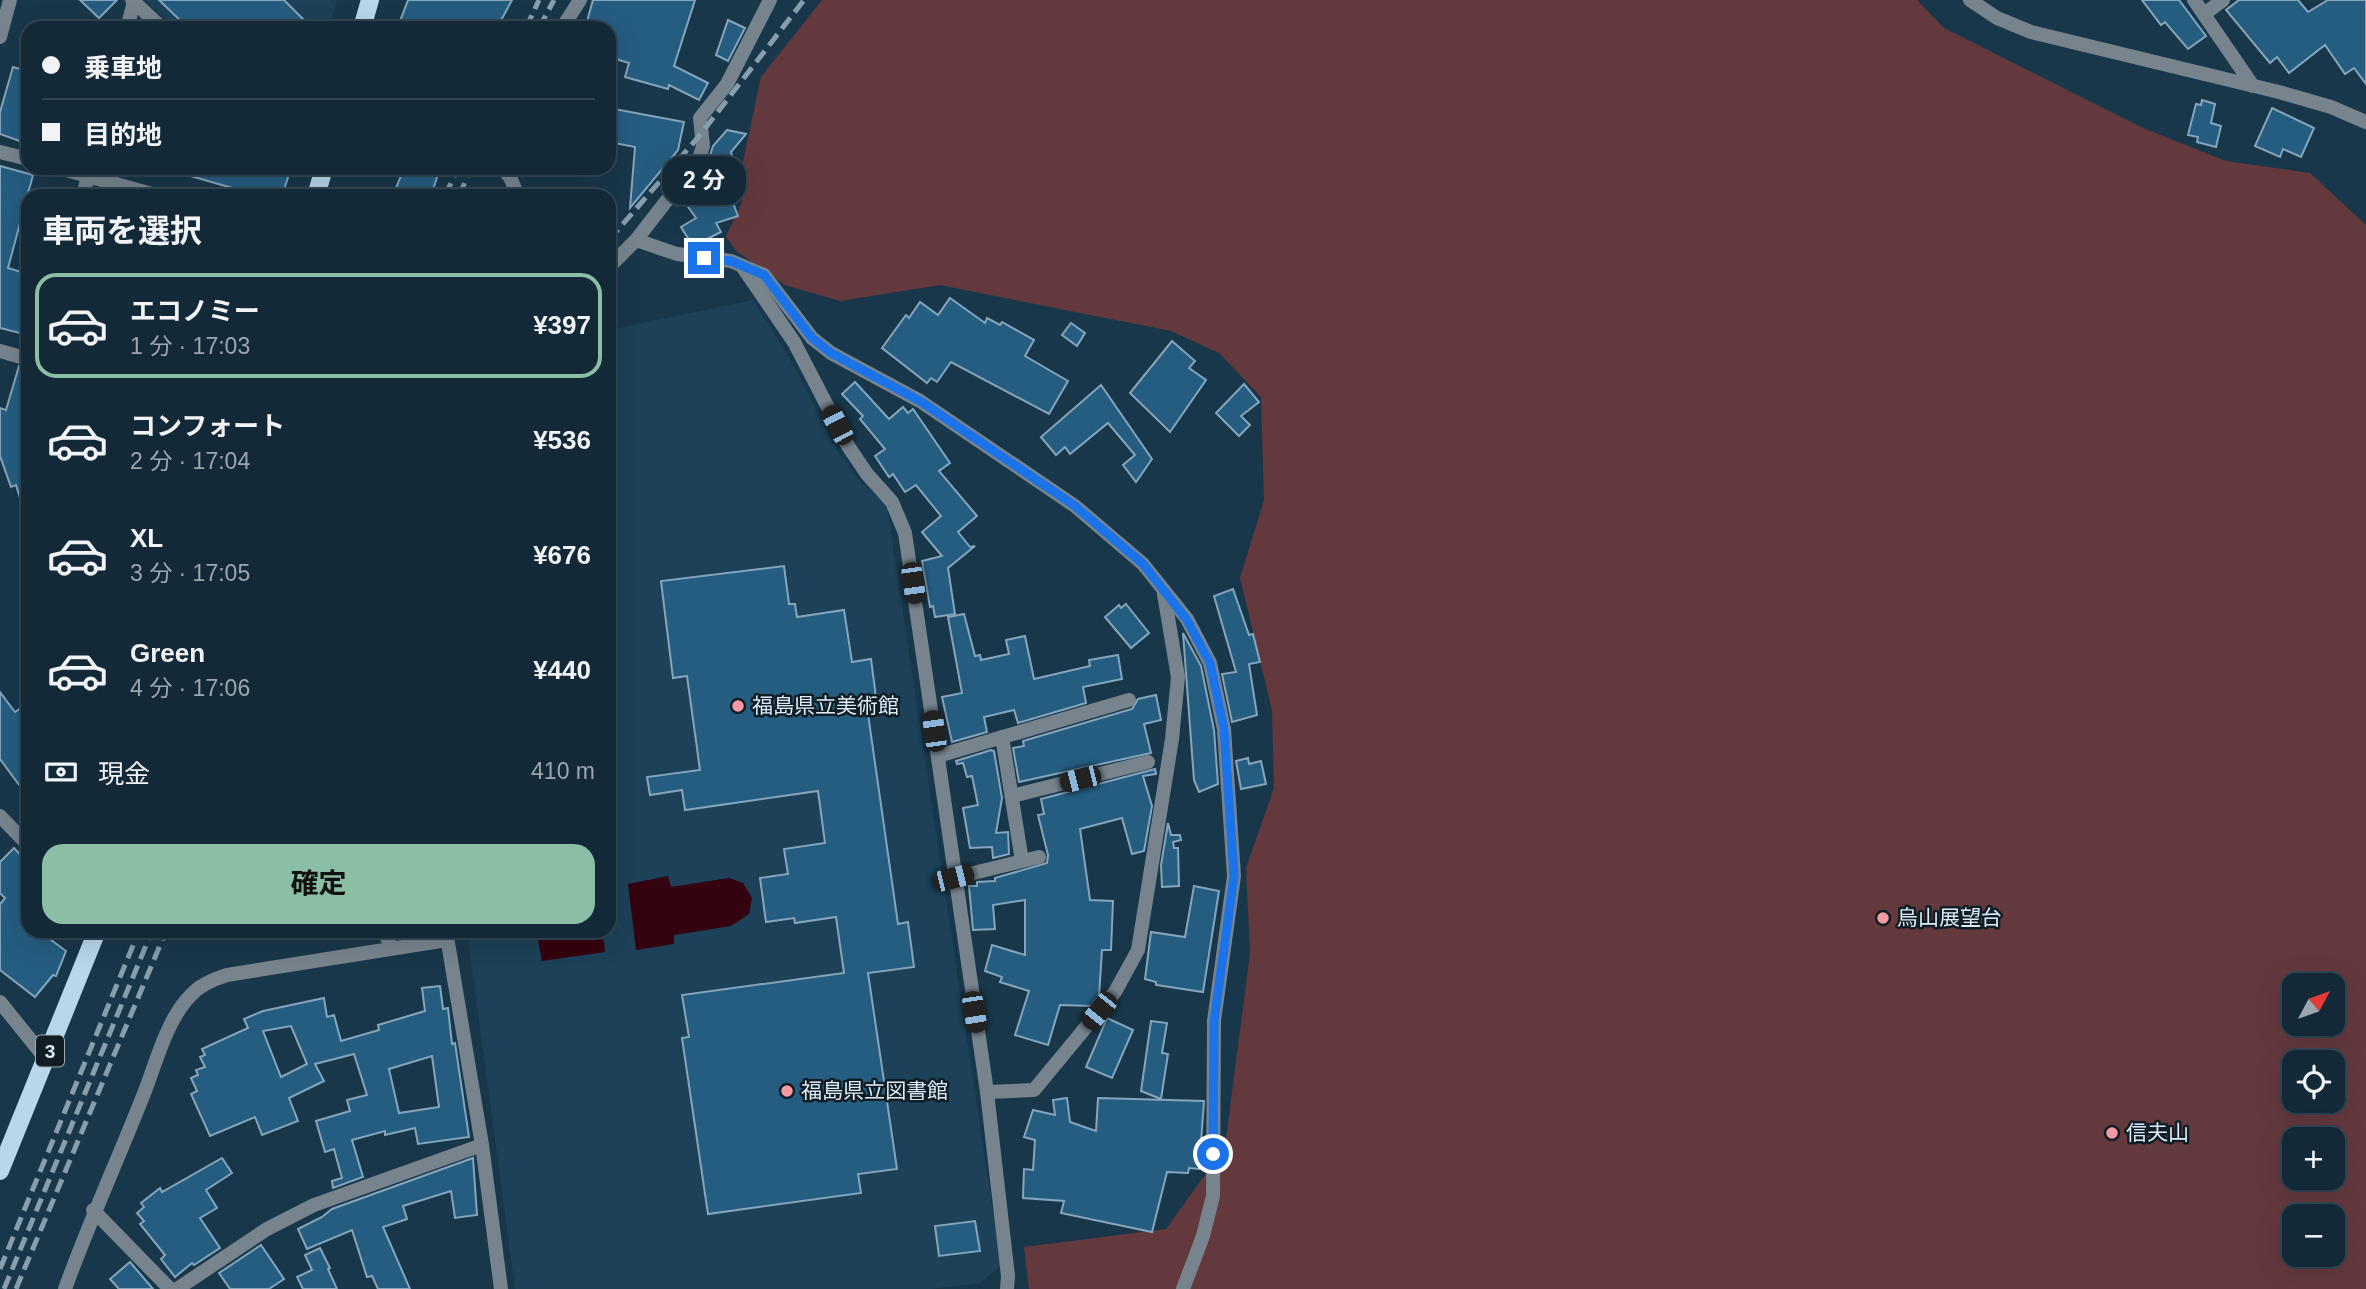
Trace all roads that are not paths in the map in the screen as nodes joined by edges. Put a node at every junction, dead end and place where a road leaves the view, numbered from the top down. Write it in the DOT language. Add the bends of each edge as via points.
graph roads {
  1 [pos="10,0"];
  2 [pos="370,0"];
  3 [pos="580,0"];
  4 [pos="770,0"];
  5 [pos="1970,0"];
  6 [pos="2194,0"];
  7 [pos="2223,0"];
  8 [pos="133,1"];
  9 [pos="2204,14"];
  10 [pos="129,21"];
  11 [pos="154,21"];
  12 [pos="364,21"];
  13 [pos="566,21"];
  14 [pos="0,37"];
  15 [pos="2253,86"];
  16 [pos="2366,122"];
  17 [pos="0,152"];
  18 [pos="21,157"];
  19 [pos="98,175"];
  20 [pos="139,189"];
  21 [pos="636,240"];
  22 [pos="616,260"];
  23 [pos="742,266"];
  24 [pos="0,351"];
  25 [pos="21,357"];
  26 [pos="1163,590"];
  27 [pos="1129,700"];
  28 [pos="1002,737"];
  29 [pos="938,756"];
  30 [pos="1148,762"];
  31 [pos="1012,796"];
  32 [pos="0,816"];
  33 [pos="21,838"];
  34 [pos="1039,858"];
  35 [pos="1022,861"];
  36 [pos="953,878"];
  37 [pos="94,938"];
  38 [pos="387,938"];
  39 [pos="437,938"];
  40 [pos="447,938"];
  41 [pos="391,947"];
  42 [pos="0,1002"];
  43 [pos="46,1059"];
  44 [pos="987,1092"];
  45 [pos="482,1145"];
  46 [pos="0,1171"];
  47 [pos="93,1210"];
  48 [pos="65,1289"];
  49 [pos="170,1289"];
  50 [pos="177,1289"];
  51 [pos="501,1289"];
  52 [pos="1007,1289"];
  53 [pos="1183,1289"];
  1 -- 14 [label="street"];
  2 -- 12 [label="main road"];
  3 -- 13 [label="street"];
  4 -- 21 [label="street" via="727,84 700,118 703,145 699,159"];
  5 -- 15 [label="street" via="2031,32"];
  6 -- 9 [label="street"];
  7 -- 9 [label="street"];
  8 -- 10 [label="street"];
  8 -- 11 [label="street"];
  9 -- 15 [label="street"];
  15 -- 16 [label="street" via="2331,107"];
  17 -- 18 [label="street"];
  19 -- 20 [label="street"];
  21 -- 22 [label="street"];
  21 -- 23 [label="street" via="677,254"];
  23 -- 26 [label="street" via="764,275 821,345 920,401 1017,464 1143,564"];
  23 -- 29 [label="street" via="794,342 848,446 892,502 905,533"];
  24 -- 25 [label="street"];
  26 -- 44 [label="street" via="1178,677 1138,950 1115,992 1034,1090"];
  26 -- 53 [label="street" via="1187,620 1210,663 1224,729 1234,876 1214,1021 1213,1196"];
  27 -- 28 [label="street"];
  28 -- 29 [label="street"];
  28 -- 31 [label="street"];
  29 -- 36 [label="street"];
  30 -- 31 [label="street"];
  31 -- 35 [label="street"];
  32 -- 33 [label="street"];
  34 -- 35 [label="street"];
  35 -- 36 [label="street"];
  36 -- 44 [label="street"];
  37 -- 43 [label="main road, 3 / 3"];
  38 -- 41 [label="street"];
  39 -- 41 [label="street"];
  40 -- 45 [label="street"];
  41 -- 47 [label="street" via="228,975 210,980 190,996 174,1021"];
  42 -- 43 [label="street"];
  43 -- 46 [label="main road, 3 / 3"];
  44 -- 52 [label="street"];
  45 -- 50 [label="street" via="314,1205 267,1229"];
  45 -- 51 [label="street"];
  47 -- 48 [label="street"];
  47 -- 49 [label="street"];
}
